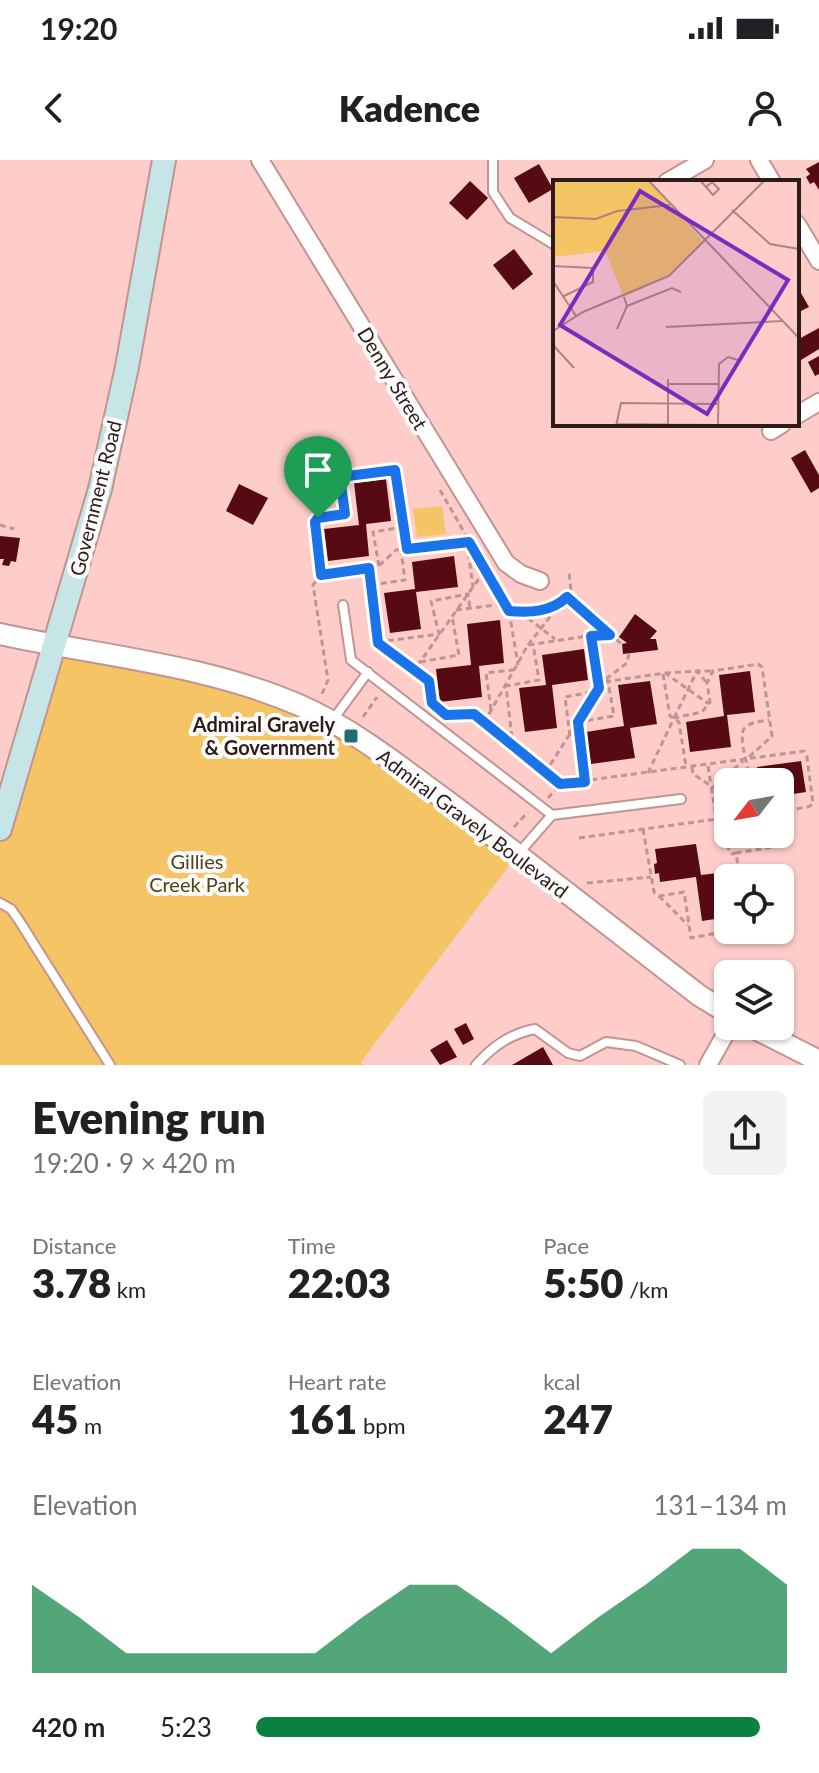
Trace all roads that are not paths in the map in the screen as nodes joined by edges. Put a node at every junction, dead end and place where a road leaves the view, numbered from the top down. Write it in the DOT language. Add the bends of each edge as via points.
graph roads {
  1 [pos="164,160"];
  2 [pos="260,160"];
  3 [pos="493,160"];
  4 [pos="705,160"];
  5 [pos="759,160"];
  6 [pos="670,180"];
  7 [pos="771,180"];
  8 [pos="799,227"];
  9 [pos="553,244"];
  10 [pos="819,261"];
  11 [pos="819,402"];
  12 [pos="799,414"];
  13 [pos="540,581"];
  14 [pos="343,605"];
  15 [pos="0,634"];
  16 [pos="55,646"];
  17 [pos="368,672"];
  18 [pos="331,722"];
  19 [pos="681,799"];
  20 [pos="552,815"];
  21 [pos="0,829"];
  22 [pos="518,854"];
  23 [pos="0,903"];
  24 [pos="714,1004"];
  25 [pos="722,1040"];
  26 [pos="778,1040"];
  27 [pos="581,1061"];
  28 [pos="819,1061"];
  29 [pos="110,1065"];
  30 [pos="476,1065"];
  31 [pos="680,1065"];
  32 [pos="708,1065"];
  1 -- 16 [label="main road, Government Road" via="100,489"];
  2 -- 13 [label="street, Denny Street" via="506,563"];
  3 -- 9 [label="lane" via="493,192 510,218"];
  4 -- 6 [label="street"];
  5 -- 7 [label="street"];
  8 -- 10 [label="street"];
  11 -- 12 [label="street"];
  14 -- 17 [label="lane" via="351,660"];
  15 -- 16 [label="street, Admiral Gravely Boulevard"];
  16 -- 18 [label="street, Admiral Gravely Boulevard" via="220,677"];
  16 -- 21 [label="main road, Government Road"];
  17 -- 18 [label="lane"];
  17 -- 20 [label="lane"];
  18 -- 22 [label="street, Admiral Gravely Boulevard"];
  19 -- 20 [label="lane"];
  20 -- 22 [label="lane"];
  22 -- 24 [label="street, Admiral Gravely Boulevard"];
  23 -- 29 [label="lane" via="11,909"];
  25 -- 32 [label="street"];
  26 -- 28 [label="street"];
  27 -- 30 [label="lane" via="535,1029 517,1032"];
  27 -- 31 [label="lane" via="606,1042 636,1046"];
}
